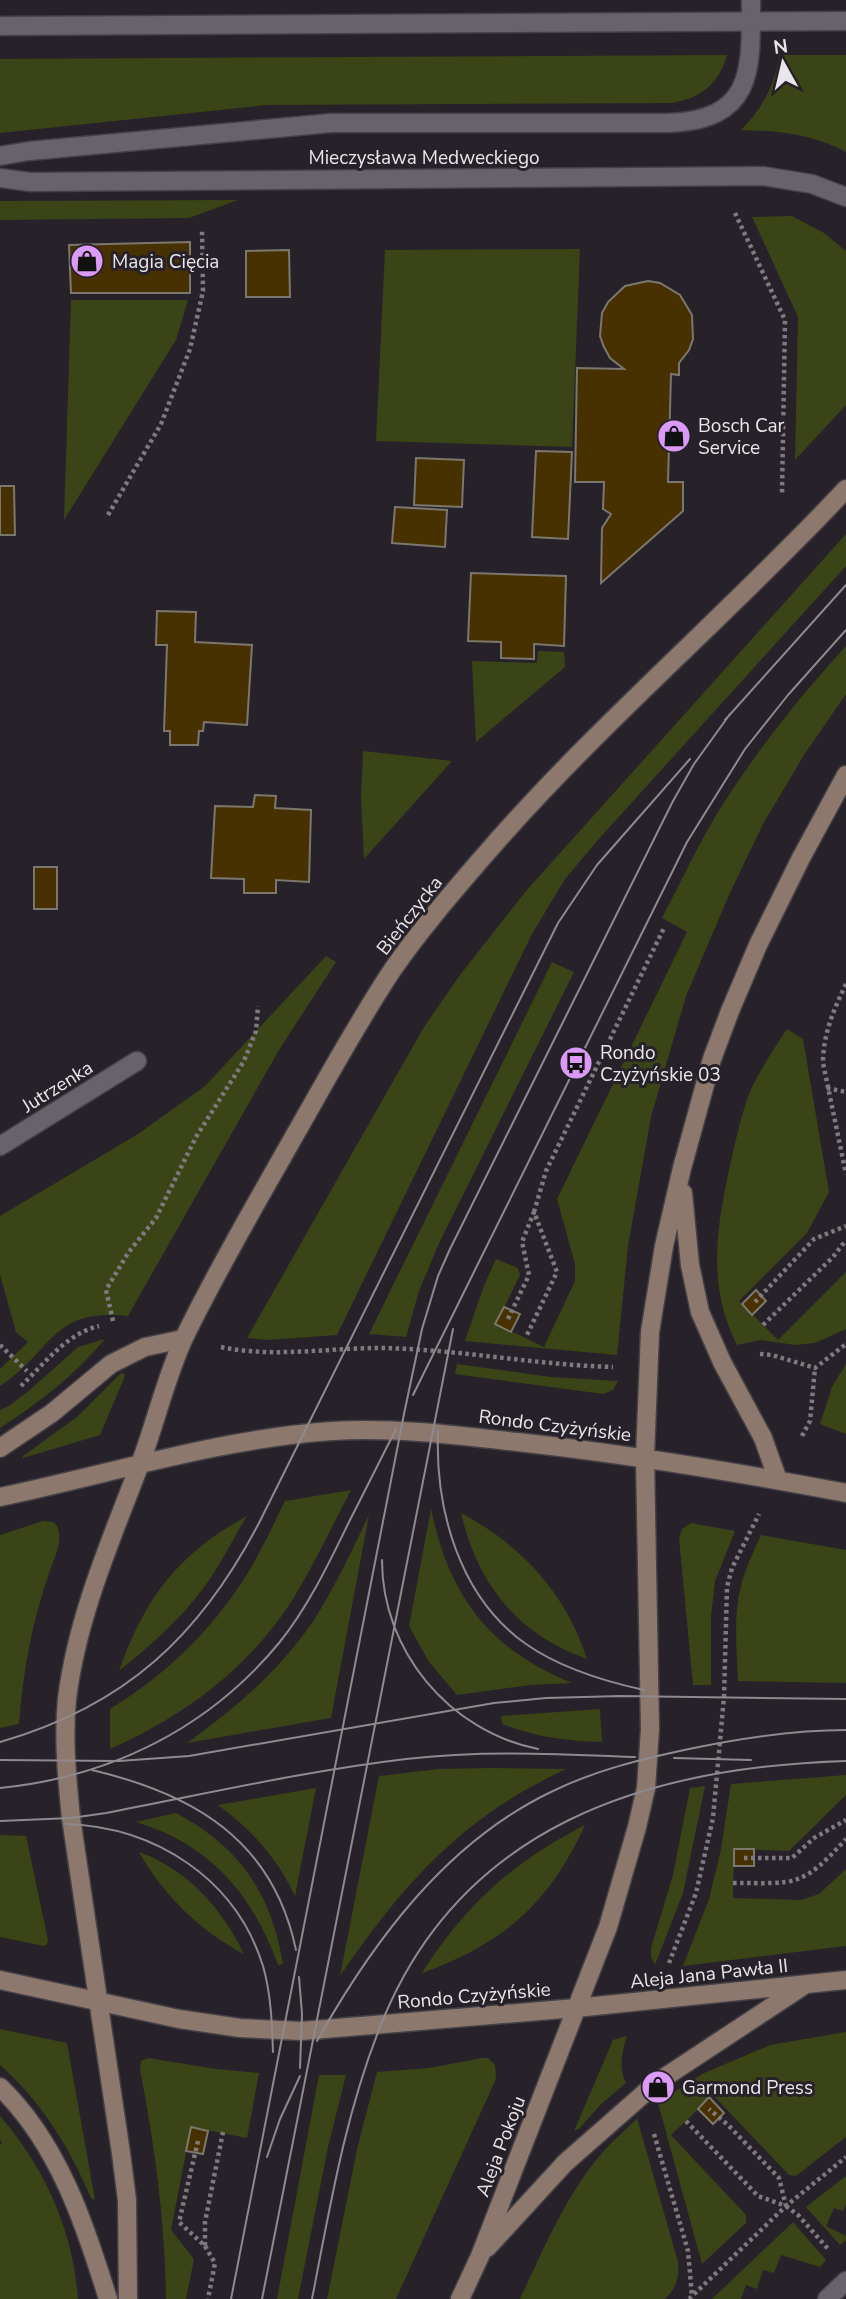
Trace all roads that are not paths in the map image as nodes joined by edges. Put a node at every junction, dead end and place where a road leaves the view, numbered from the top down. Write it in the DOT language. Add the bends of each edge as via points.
graph roads {
  1 [pos="751,0"];
  2 [pos="846,21"];
  3 [pos="751,22"];
  4 [pos="0,26"];
  5 [pos="0,156"];
  6 [pos="0,178"];
  7 [pos="846,197"];
  8 [pos="846,489"];
  9 [pos="846,775"];
  10 [pos="137,1061"];
  11 [pos="0,1146"];
  12 [pos="682,1168"];
  13 [pos="183,1339"];
  14 [pos="0,1448"];
  15 [pos="645,1457"];
  16 [pos="141,1462"];
  17 [pos="778,1480"];
  18 [pos="846,1493"];
  19 [pos="0,1497"];
  20 [pos="0,1980"];
  21 [pos="846,1980"];
  22 [pos="806,1984"];
  23 [pos="99,2001"];
  24 [pos="576,2008"];
  25 [pos="0,2087"];
  26 [pos="480,2256"];
  27 [pos="846,2281"];
  28 [pos="108,2299"];
  29 [pos="128,2299"];
  30 [pos="460,2299"];
  31 [pos="827,2299"];
  1 -- 3 [label="street, Mieczysława Medweckiego"];
  2 -- 3 [label="street"];
  3 -- 4 [label="street"];
  3 -- 5 [label="street, Mieczysława Medweckiego" via="750,67 742,89 712,115 685,122 331,123"];
  6 -- 7 [label="street, Mieczysława Medweckiego" via="30,182 763,176 812,184"];
  8 -- 13 [label="main road, Bieńczycka" via="558,773 393,969 268,1182"];
  9 -- 12 [label="main road" via="783,895 730,1011"];
  10 -- 11 [label="street, Jutrzenka"];
  12 -- 15 [label="main road" via="650,1332"];
  12 -- 17 [label="main road" via="686,1237 701,1312 763,1438"];
  13 -- 14 [label="main road" via="145,1347 111,1364"];
  13 -- 16 [label="main road, Bieńczycka"];
  15 -- 16 [label="main road, Rondo Czyżyńskie" via="473,1437 363,1430 215,1446"];
  15 -- 17 [label="main road"];
  15 -- 24 [label="main road, Rondo Czyżyńskie" via="650,1729 646,1788 608,1927"];
  16 -- 19 [label="main road"];
  16 -- 23 [label="main road" via="92,1592 67,1697 69,1804"];
  17 -- 18 [label="main road"];
  20 -- 23 [label="main road"];
  21 -- 22 [label="main road, Aleja Jana Pawła II"];
  22 -- 24 [label="main road, Aleja Jana Pawła II"];
  22 -- 26 [label="main road" via="656,2083 565,2163"];
  23 -- 24 [label="main road, Rondo Czyżyńskie" via="216,2025 301,2031"];
  23 -- 29 [label="main road" via="127,2200"];
  24 -- 26 [label="main road, Aleja Pokoju"];
  25 -- 28 [label="main road" via="39,2136 65,2180"];
  26 -- 30 [label="main road, Aleja Pokoju"];
  27 -- 31 [label="street"];
}
